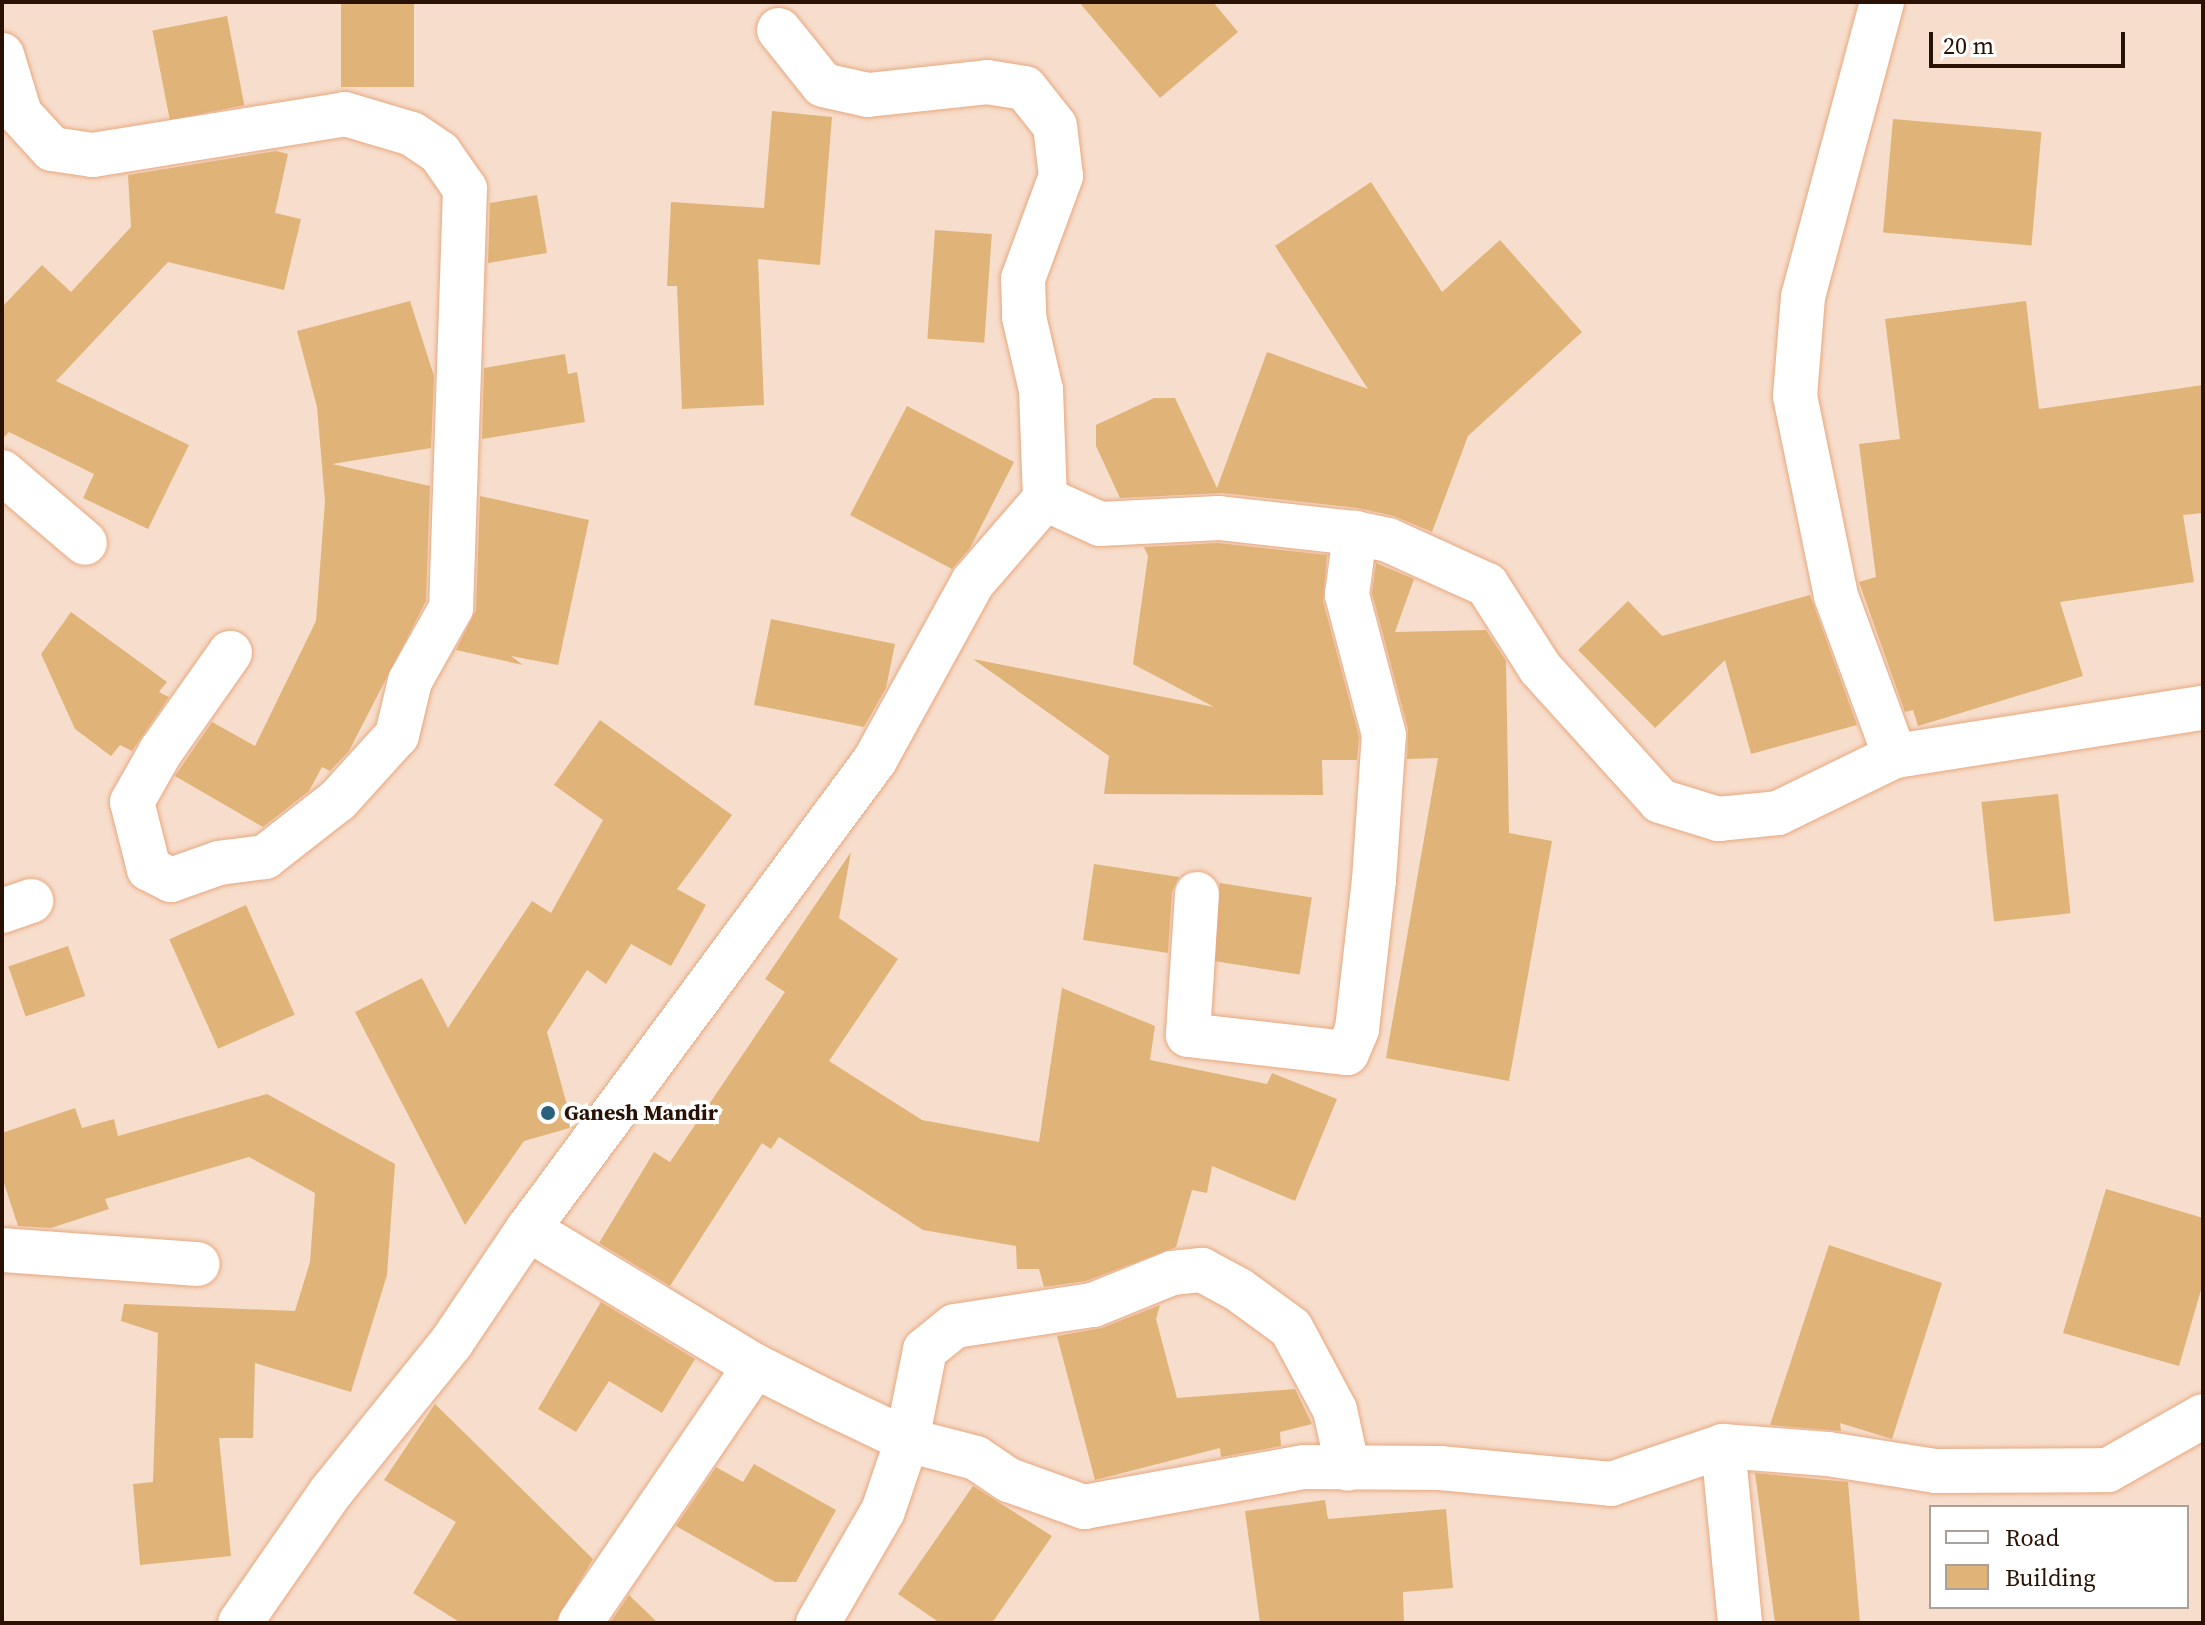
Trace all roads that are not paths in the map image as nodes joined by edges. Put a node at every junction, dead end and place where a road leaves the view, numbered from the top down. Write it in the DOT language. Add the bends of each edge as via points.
graph roads {
  1 [pos="1882,2"];
  2 [pos="779,30"];
  3 [pos="2,55"];
  4 [pos="2,472"];
  5 [pos="1045,499"];
  6 [pos="1355,533"];
  7 [pos="85,543"];
  8 [pos="230,653"];
  9 [pos="2203,708"];
  10 [pos="1895,756"];
  11 [pos="1197,894"];
  12 [pos="528,1229"];
  13 [pos="2,1250"];
  14 [pos="197,1264"];
  15 [pos="755,1366"];
  16 [pos="2203,1416"];
  17 [pos="907,1440"];
  18 [pos="1723,1446"];
  19 [pos="1348,1469"];
  20 [pos="240,1623"];
  21 [pos="580,1623"];
  22 [pos="818,1623"];
  23 [pos="1740,1623"];
  1 -- 10 [label="street" via="1803,297 1795,396 1836,596"];
  2 -- 5 [label="street" via="823,85 868,95 987,82 1025,88 1055,126 1061,176 1023,279 1024,317 1041,390"];
  3 -- 8 [label="street" via="20,114 52,149 93,155 345,114 412,134 440,153 465,189 451,608 410,681 397,735 338,800 265,857 219,863 171,880 149,869 132,802"];
  4 -- 7 [label="street"];
  5 -- 6 [label="street" via="1100,524 1219,518"];
  5 -- 12 [label="street" via="973,582 875,760"];
  6 -- 10 [label="street" via="1388,540 1487,585 1540,668 1660,801 1718,819 1778,813"];
  6 -- 11 [label="street" via="1347,595 1384,735 1357,1029 1347,1053 1188,1035"];
  9 -- 10 [label="street"];
  12 -- 15 [label="street"];
  12 -- 20 [label="street" via="451,1343 330,1493"];
  13 -- 14 [label="street"];
  15 -- 17 [label="street"];
  15 -- 21 [label="street"];
  16 -- 18 [label="street" via="2108,1470 1935,1471 1828,1454"];
  17 -- 19 [label="street" via="976,1458 1009,1480 1084,1507 1304,1467"];
  17 -- 19 [label="street" via="925,1350 955,1326 1093,1305 1172,1273 1202,1270 1291,1328 1335,1410"];
  17 -- 22 [label="street" via="883,1511"];
  18 -- 19 [label="street" via="1611,1484 1440,1468"];
  18 -- 23 [label="street"];
}
